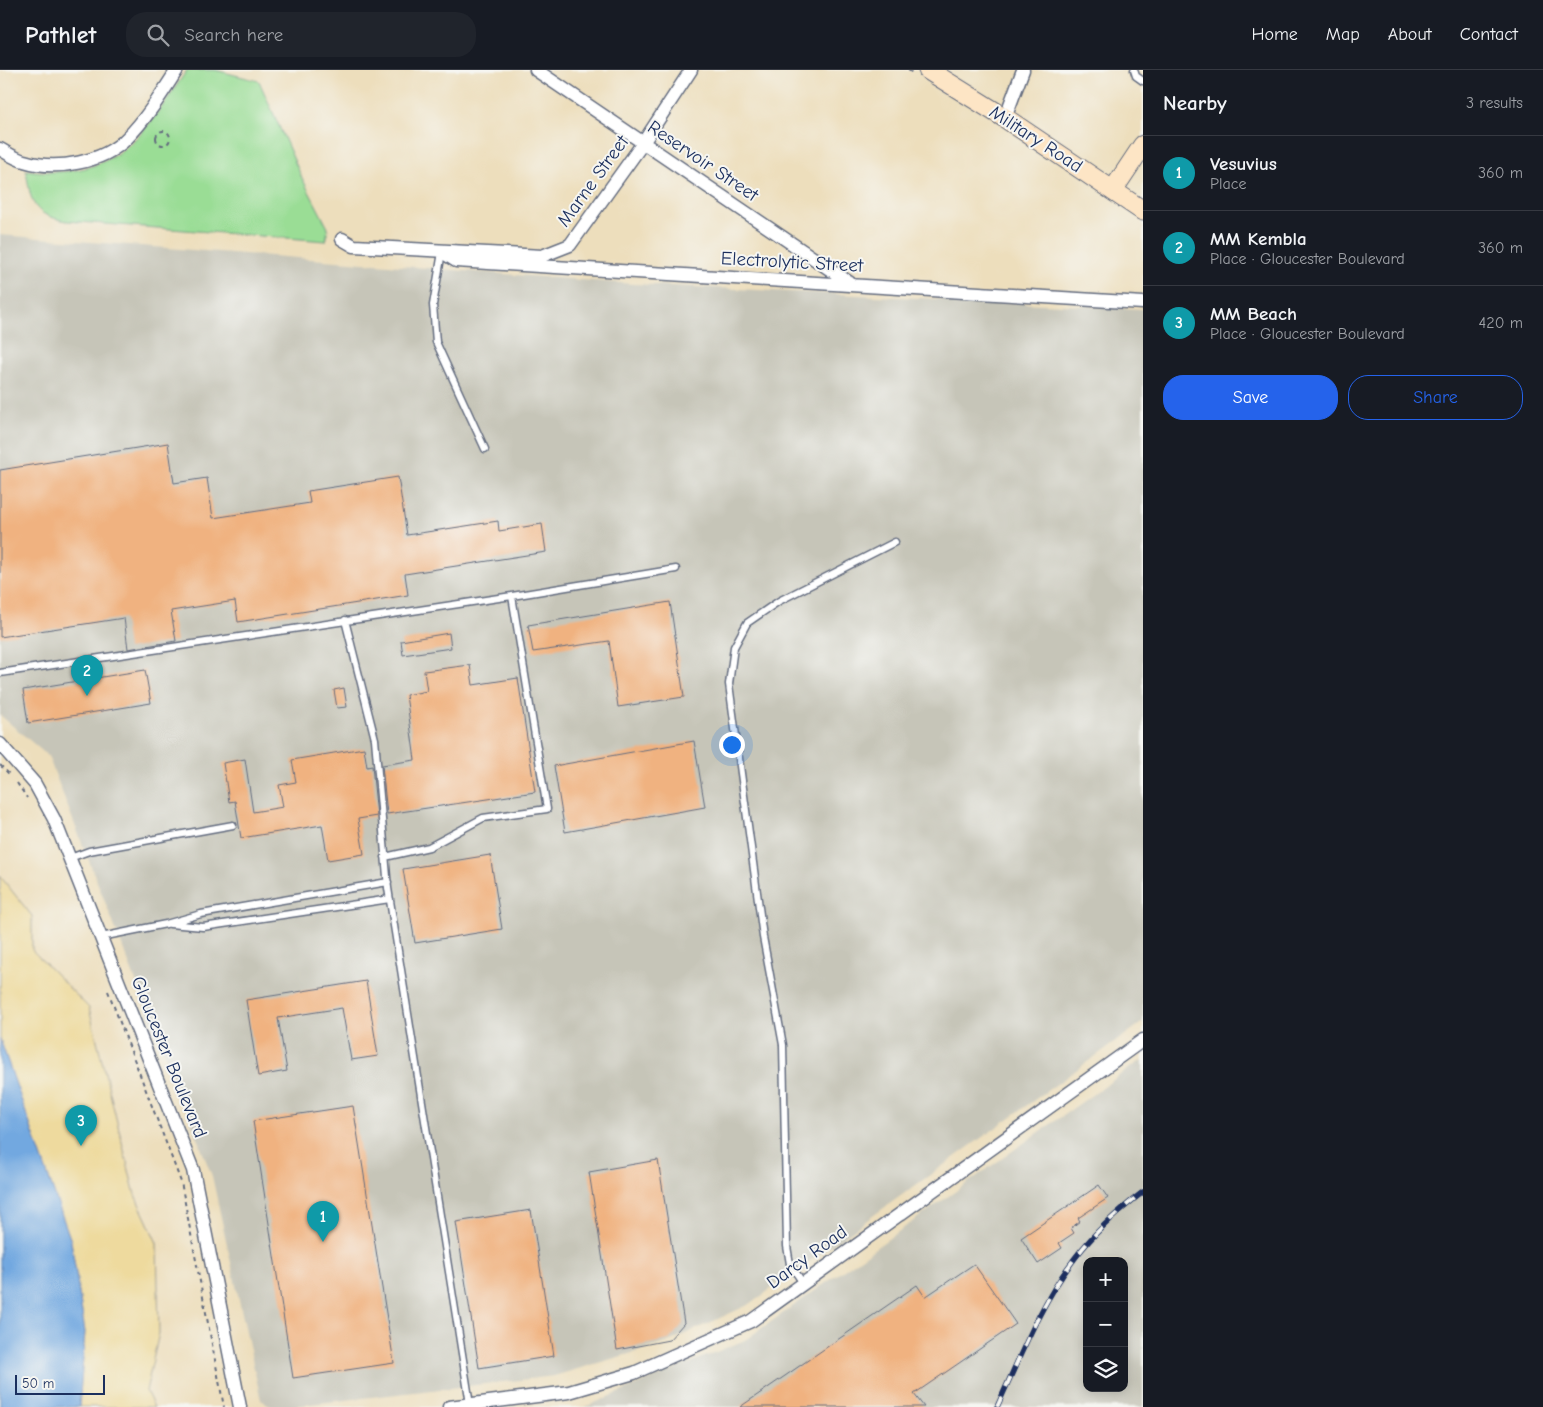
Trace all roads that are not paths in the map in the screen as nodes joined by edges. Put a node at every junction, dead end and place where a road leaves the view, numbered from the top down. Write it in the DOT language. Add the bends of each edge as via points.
graph roads {
  1 [pos="177,70"];
  2 [pos="536,70"];
  3 [pos="691,70"];
  4 [pos="928,70"];
  5 [pos="1023,70"];
  6 [pos="1134,70"];
  7 [pos="1143,81"];
  8 [pos="1005,118"];
  9 [pos="643,143"];
  10 [pos="1143,145"];
  11 [pos="0,148"];
  12 [pos="1114,190"];
  13 [pos="1143,211"];
  14 [pos="342,239"];
  15 [pos="442,252"];
  16 [pos="850,283"];
  17 [pos="1143,303"];
  18 [pos="485,449"];
  19 [pos="895,542"];
  20 [pos="676,569"];
  21 [pos="512,596"];
  22 [pos="345,620"];
  23 [pos="0,673"];
  24 [pos="0,744"];
  25 [pos="232,825"];
  26 [pos="385,857"];
  27 [pos="70,858"];
  28 [pos="388,882"];
  29 [pos="390,899"];
  30 [pos="166,924"];
  31 [pos="101,936"];
  32 [pos="1143,1040"];
  33 [pos="803,1283"];
  34 [pos="470,1404"];
  35 [pos="240,1407"];
  36 [pos="449,1407"];
  1 -- 11 [label="street" via="127,138 101,155 80,162 41,164 23,161"];
  2 -- 9 [label="street, Reservoir Street"];
  3 -- 9 [label="street, Marne Street"];
  4 -- 8 [label="main road, Military Road"];
  5 -- 8 [label="street"];
  6 -- 7 [label="lane"];
  8 -- 12 [label="main road, Military Road"];
  9 -- 15 [label="street, Marne Street" via="570,245 542,256"];
  9 -- 16 [label="street, Reservoir Street"];
  10 -- 12 [label="main road"];
  12 -- 13 [label="main road, Military Road"];
  14 -- 15 [label="street, Marne Street" via="354,246"];
  15 -- 16 [label="street, Electrolytic Street" via="456,261"];
  15 -- 18 [label="lane" via="433,305 436,342"];
  16 -- 17 [label="street, Electrolytic Street"];
  19 -- 33 [label="lane" via="779,601 747,624 734,647 729,684 763,937 783,1045 787,1246 790,1264"];
  20 -- 21 [label="lane"];
  21 -- 22 [label="lane"];
  21 -- 26 [label="lane" via="547,809 483,818 429,847"];
  22 -- 23 [label="lane"];
  22 -- 26 [label="lane" via="376,739"];
  24 -- 27 [label="street, Gloucester Boulevard" via="35,784"];
  25 -- 27 [label="lane" via="89,851"];
  26 -- 28 [label="lane"];
  27 -- 31 [label="street, Gloucester Boulevard"];
  28 -- 29 [label="lane"];
  28 -- 30 [label="lane" via="201,914"];
  29 -- 30 [label="lane" via="203,927"];
  29 -- 34 [label="lane"];
  30 -- 31 [label="lane"];
  31 -- 35 [label="street, Gloucester Boulevard" via="193,1170"];
  32 -- 33 [label="street, Darcy Road"];
  33 -- 34 [label="street, Darcy Road" via="750,1321 634,1373 569,1392"];
  34 -- 36 [label="street, Darcy Road"];
}
